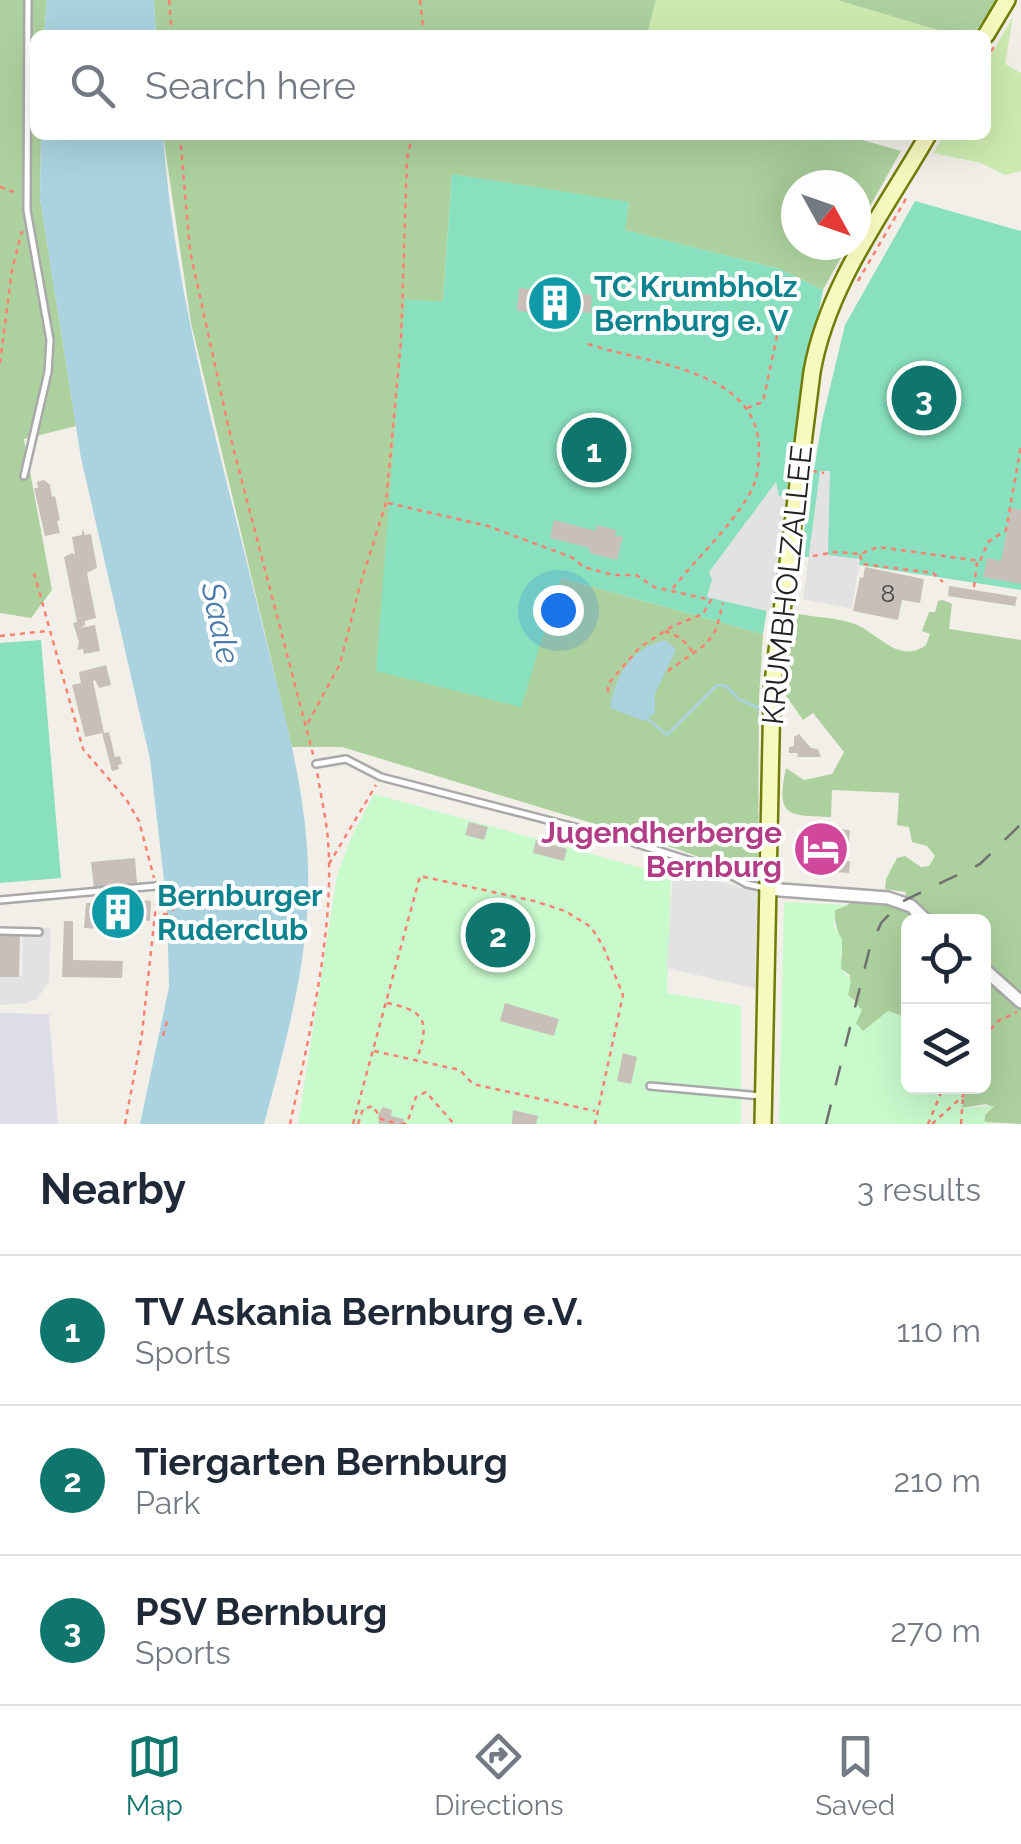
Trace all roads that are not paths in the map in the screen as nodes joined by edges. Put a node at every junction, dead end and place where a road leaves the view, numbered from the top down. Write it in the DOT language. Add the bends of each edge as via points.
graph roads {
  1 [pos="28,0"];
  2 [pos="1007,0"];
  3 [pos="990,30"];
  4 [pos="925,140"];
  5 [pos="24,476"];
  6 [pos="316,764"];
  7 [pos="156,886"];
  8 [pos="768,889"];
  9 [pos="0,900"];
  10 [pos="920,914"];
  11 [pos="0,931"];
  12 [pos="38,932"];
  13 [pos="991,976"];
  14 [pos="1021,1002"];
  15 [pos="650,1086"];
  16 [pos="764,1096"];
  17 [pos="763,1124"];
  1 -- 5 [label="lane" via="27,210 50,340"];
  2 -- 3 [label="street"];
  4 -- 8 [label="street, KRUMBHOLZALLEE" via="836,294 814,354 775,648"];
  6 -- 8 [label="lane" via="346,759 381,777 625,840"];
  7 -- 9 [label="lane"];
  8 -- 10 [label="street" via="888,898"];
  8 -- 16 [label="street, KRUMBHOLZALLEE"];
  11 -- 12 [label="lane"];
  13 -- 14 [label="street"];
  15 -- 16 [label="lane"];
  16 -- 17 [label="street, KRUMBHOLZALLEE"];
}
